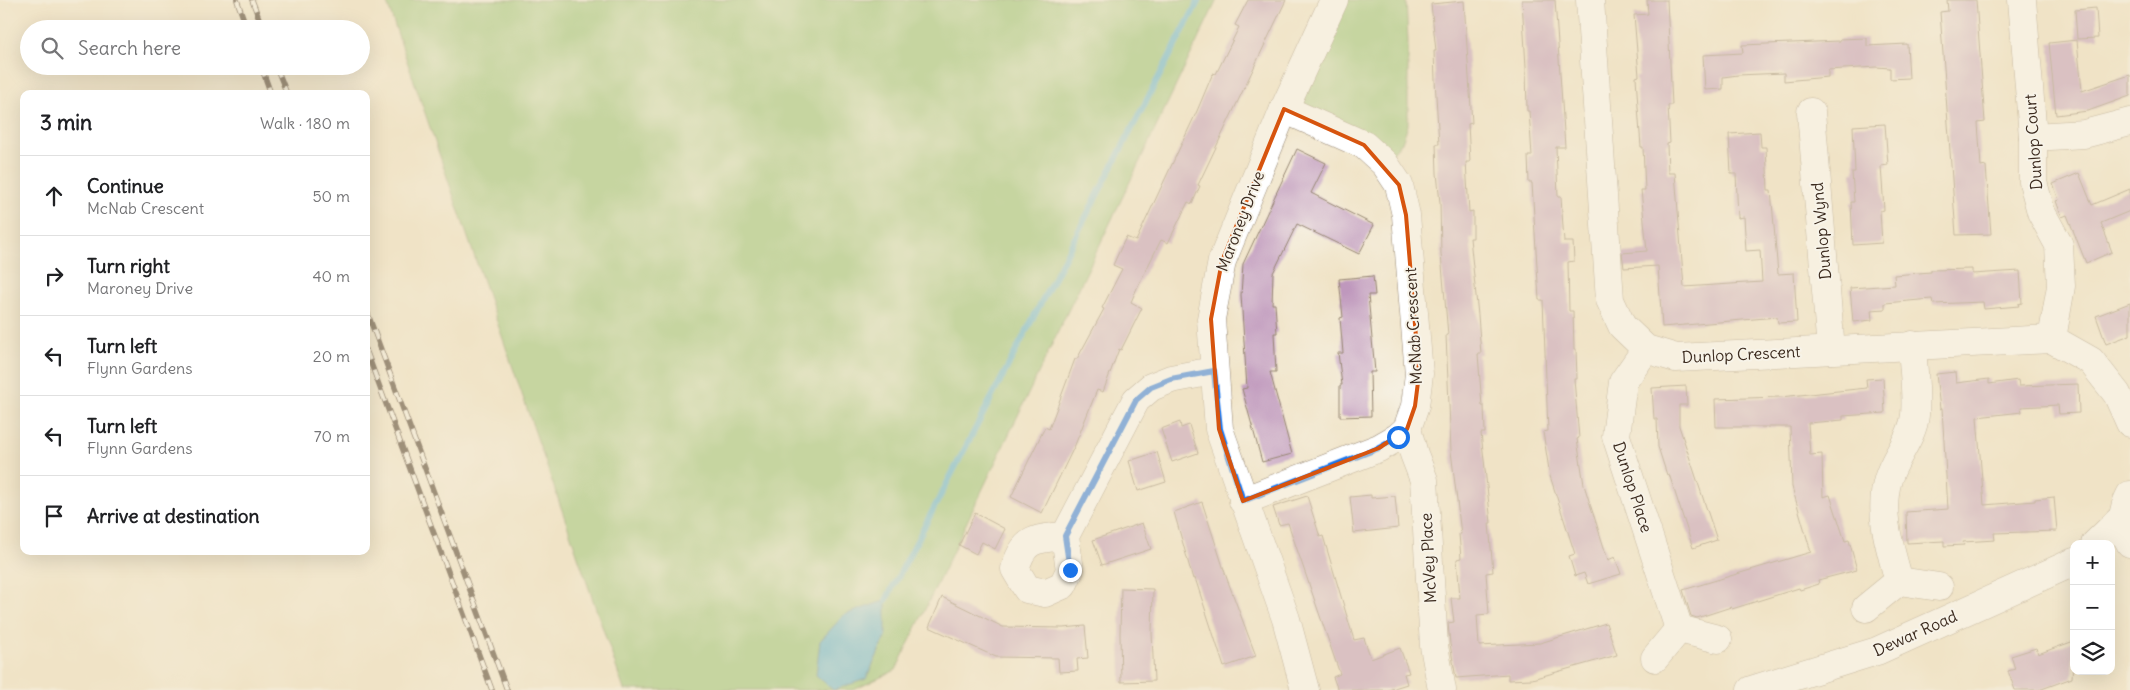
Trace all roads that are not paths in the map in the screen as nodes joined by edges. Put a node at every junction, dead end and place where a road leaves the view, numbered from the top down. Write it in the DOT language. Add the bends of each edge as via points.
graph roads {
  1 [pos="1334,0"];
  2 [pos="1590,0"];
  3 [pos="2022,0"];
  4 [pos="1284,108"];
  5 [pos="1811,112"];
  6 [pos="2130,122"];
  7 [pos="2033,137"];
  8 [pos="2052,339"];
  9 [pos="1912,345"];
  10 [pos="1646,349"];
  11 [pos="1830,350"];
  12 [pos="1214,371"];
  13 [pos="2130,423"];
  14 [pos="1407,429"];
  15 [pos="1243,501"];
  16 [pos="2127,505"];
  17 [pos="1065,536"];
  18 [pos="2098,540"];
  19 [pos="2130,543"];
  20 [pos="2130,550"];
  21 [pos="2115,553"];
  22 [pos="2070,564"];
  23 [pos="1899,581"];
  24 [pos="1939,587"];
  25 [pos="1866,608"];
  26 [pos="1680,629"];
  27 [pos="1718,639"];
  28 [pos="1655,658"];
  29 [pos="1303,688"];
  30 [pos="1442,690"];
  31 [pos="1751,690"];
  1 -- 4 [label="street, Maroney Drive"];
  2 -- 10 [label="street, Dunlop Crescent" via="1610,300 1622,326"];
  3 -- 7 [label="street, Dunlop Court"];
  4 -- 12 [label="street, Maroney Drive" via="1222,261 1211,319"];
  4 -- 14 [label="street, McNab Crescent" via="1364,145 1385,164 1399,185 1406,215 1419,374 1415,406"];
  5 -- 11 [label="street, Dunlop Wynd"];
  6 -- 7 [label="street" via="2084,134"];
  7 -- 8 [label="street, Dunlop Court" via="2033,182 2041,212 2059,245 2061,286"];
  8 -- 9 [label="street, Dunlop Crescent"];
  8 -- 13 [label="street" via="2091,361 2117,394"];
  9 -- 11 [label="street, Dunlop Crescent"];
  9 -- 23 [label="street" via="1915,416 1888,478 1884,513 1887,540"];
  10 -- 11 [label="street, Dunlop Crescent" via="1676,358"];
  10 -- 26 [label="street, Dunlop Place" via="1623,382 1616,436"];
  12 -- 15 [label="street, Maroney Drive" via="1220,429"];
  12 -- 17 [label="street" via="1171,379 1151,387 1136,400"];
  14 -- 15 [label="street" via="1379,448"];
  14 -- 30 [label="street, McVey Place" via="1424,480 1434,646"];
  15 -- 29 [label="street, Maroney Drive" via="1286,619"];
  16 -- 18 [label="street"];
  16 -- 19 [label="street" via="2123,525"];
  20 -- 21 [label="street"];
  22 -- 31 [label="street, Dewar Road" via="1877,651"];
  23 -- 24 [label="street"];
  23 -- 25 [label="street"];
  26 -- 27 [label="street"];
  26 -- 28 [label="street"];
}
